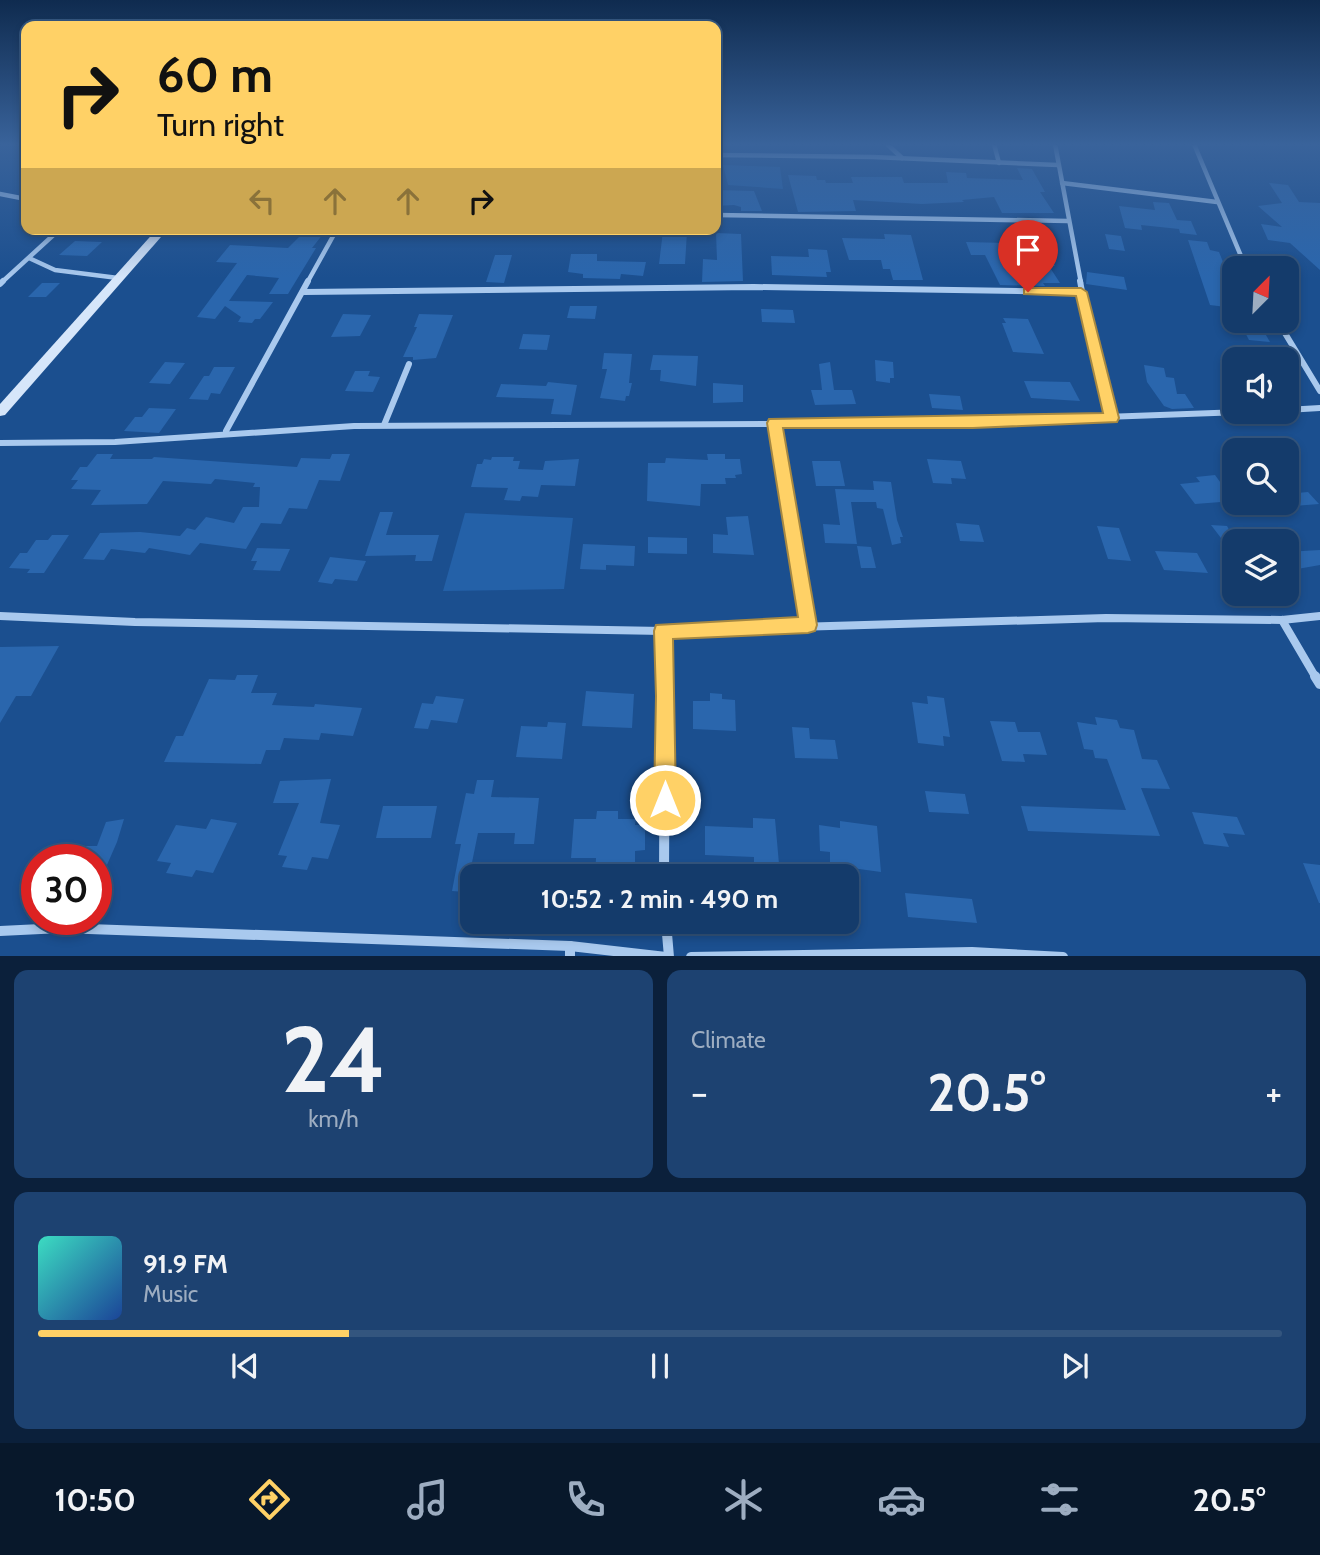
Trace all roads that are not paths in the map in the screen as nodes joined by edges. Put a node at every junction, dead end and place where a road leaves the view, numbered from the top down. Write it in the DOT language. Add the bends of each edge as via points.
graph roads {
  1 [pos="1063,189"];
  2 [pos="1108,189"];
  3 [pos="1212,189"];
  4 [pos="0,194"];
  5 [pos="21,198"];
  6 [pos="1217,202"];
  7 [pos="721,215"];
  8 [pos="1068,221"];
  9 [pos="54,235"];
  10 [pos="157,235"];
  11 [pos="334,235"];
  12 [pos="1241,256"];
  13 [pos="29,258"];
  14 [pos="118,278"];
  15 [pos="0,284"];
  16 [pos="303,292"];
  17 [pos="1081,292"];
  18 [pos="1286,333"];
  19 [pos="409,364"];
  20 [pos="1320,391"];
  21 [pos="1320,408"];
  22 [pos="1299,409"];
  23 [pos="0,412"];
  24 [pos="1222,413"];
  25 [pos="1112,418"];
  26 [pos="775,423"];
  27 [pos="384,425"];
  28 [pos="226,431"];
  29 [pos="0,443"];
  30 [pos="1320,615"];
  31 [pos="0,616"];
  32 [pos="1282,620"];
  33 [pos="808,625"];
  34 [pos="663,631"];
  35 [pos="1320,684"];
  36 [pos="664,864"];
  37 [pos="0,931"];
  38 [pos="667,934"];
  39 [pos="570,951"];
  40 [pos="972,954"];
  41 [pos="651,956"];
  42 [pos="667,956"];
  43 [pos="785,956"];
  44 [pos="1033,956"];
  1 -- 8 [label="street"];
  2 -- 6 [label="street"];
  3 -- 6 [label="street"];
  4 -- 5 [label="street"];
  6 -- 12 [label="street"];
  7 -- 8 [label="street"];
  8 -- 17 [label="street"];
  9 -- 13 [label="street"];
  10 -- 14 [label="main road"];
  11 -- 16 [label="street"];
  13 -- 14 [label="street" via="55,270"];
  13 -- 15 [label="street"];
  14 -- 23 [label="main road"];
  16 -- 17 [label="street" via="754,287"];
  16 -- 28 [label="street"];
  17 -- 25 [label="street"];
  18 -- 20 [label="street"];
  19 -- 27 [label="street"];
  21 -- 22 [label="street"];
  24 -- 25 [label="street"];
  25 -- 26 [label="street"];
  26 -- 27 [label="street"];
  26 -- 33 [label="street"];
  27 -- 28 [label="street"];
  28 -- 29 [label="street" via="113,442"];
  30 -- 32 [label="street"];
  31 -- 34 [label="street"];
  32 -- 33 [label="street" via="1106,618"];
  32 -- 35 [label="street"];
  33 -- 34 [label="street"];
  34 -- 36 [label="street"];
  37 -- 39 [label="street" via="61,928"];
  38 -- 42 [label="street"];
  39 -- 41 [label="street"];
  40 -- 43 [label="street"];
  40 -- 44 [label="street"];
}
